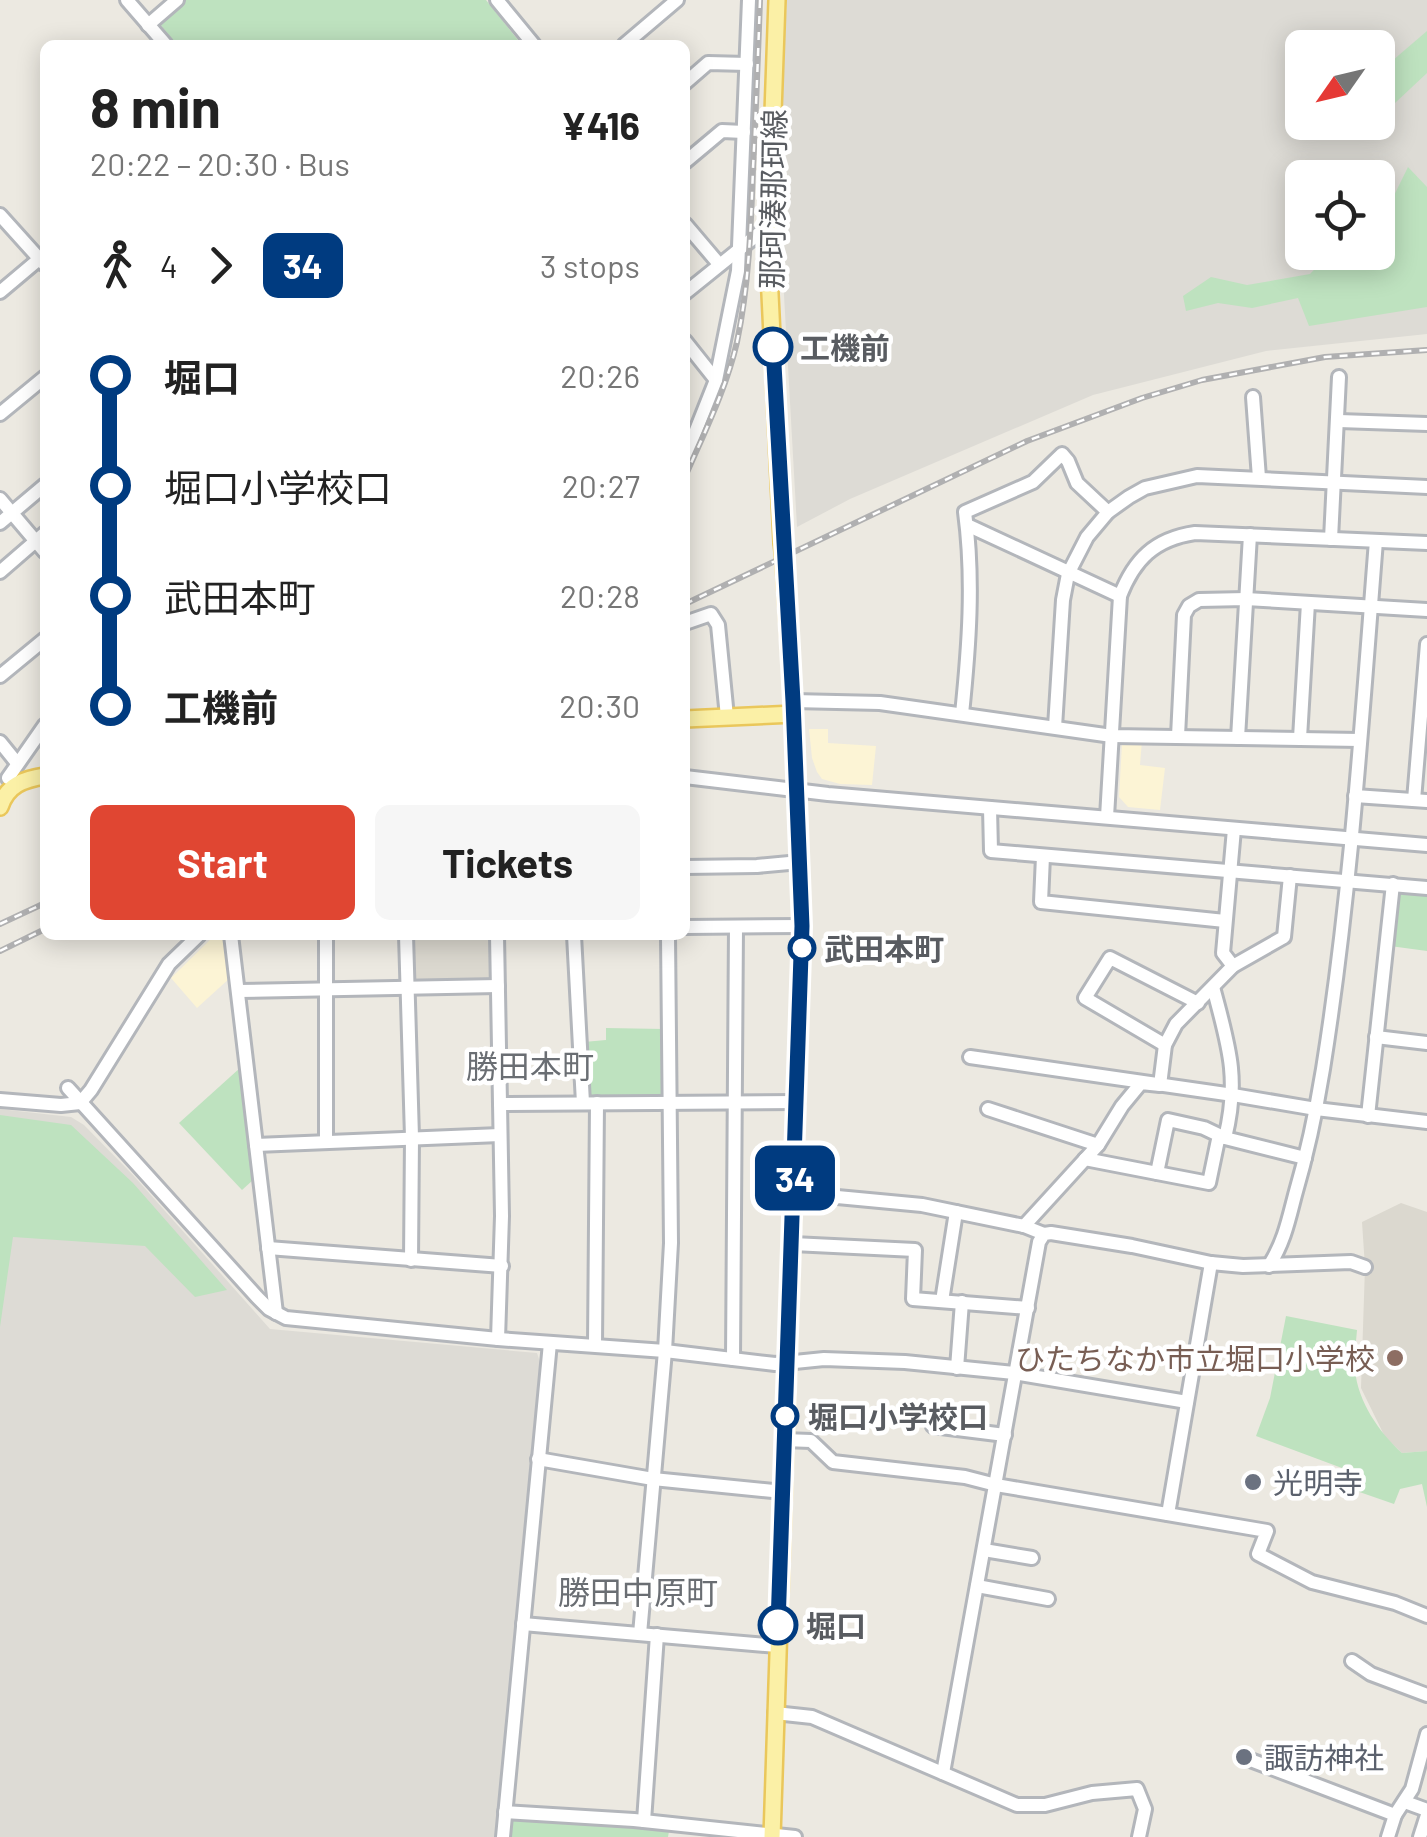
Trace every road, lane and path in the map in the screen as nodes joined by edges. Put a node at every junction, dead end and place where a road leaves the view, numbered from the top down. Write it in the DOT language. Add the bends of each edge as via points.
graph roads {
  1 [pos="127,0"];
  2 [pos="178,0"];
  3 [pos="496,0"];
  4 [pos="677,0"];
  5 [pos="749,0"];
  6 [pos="776,0"];
  7 [pos="148,25"];
  8 [pos="162,40"];
  9 [pos="530,40"];
  10 [pos="630,40"];
  11 [pos="747,64"];
  12 [pos="690,79"];
  13 [pos="744,132"];
  14 [pos="690,158"];
  15 [pos="0,215"];
  16 [pos="768,226"];
  17 [pos="690,230"];
  18 [pos="740,249"];
  19 [pos="40,256"];
  20 [pos="40,261"];
  21 [pos="719,264"];
  22 [pos="690,289"];
  23 [pos="0,292"];
  24 [pos="690,346"];
  25 [pos="1339,377"];
  26 [pos="716,380"];
  27 [pos="40,381"];
  28 [pos="1254,397"];
  29 [pos="0,414"];
  30 [pos="1339,421"];
  31 [pos="1427,424"];
  32 [pos="690,433"];
  33 [pos="694,438"];
  34 [pos="690,447"];
  35 [pos="1258,478"];
  36 [pos="1335,482"];
  37 [pos="1427,487"];
  38 [pos="40,490"];
  39 [pos="0,499"];
  40 [pos="1108,512"];
  41 [pos="12,513"];
  42 [pos="0,523"];
  43 [pos="967,524"];
  44 [pos="1250,535"];
  45 [pos="1331,539"];
  46 [pos="40,540"];
  47 [pos="1376,541"];
  48 [pos="40,543"];
  49 [pos="1427,543"];
  50 [pos="0,572"];
  51 [pos="1068,574"];
  52 [pos="1120,596"];
  53 [pos="1246,598"];
  54 [pos="1308,603"];
  55 [pos="1371,606"];
  56 [pos="1427,610"];
  57 [pos="690,621"];
  58 [pos="40,643"];
  59 [pos="1427,644"];
  60 [pos="0,676"];
  61 [pos="793,708"];
  62 [pos="962,714"];
  63 [pos="727,717"];
  64 [pos="690,719"];
  65 [pos="1055,727"];
  66 [pos="40,732"];
  67 [pos="1112,736"];
  68 [pos="1178,736"];
  69 [pos="1238,738"];
  70 [pos="1300,738"];
  71 [pos="1360,740"];
  72 [pos="0,742"];
  73 [pos="17,762"];
  74 [pos="40,777"];
  75 [pos="690,778"];
  76 [pos="7,780"];
  77 [pos="797,791"];
  78 [pos="1355,796"];
  79 [pos="1420,800"];
  80 [pos="0,807"];
  81 [pos="990,808"];
  82 [pos="1107,817"];
  83 [pos="1234,829"];
  84 [pos="1352,838"];
  85 [pos="1427,845"];
  86 [pos="1043,856"];
  87 [pos="800,862"];
  88 [pos="690,867"];
  89 [pos="1230,870"];
  90 [pos="1290,876"];
  91 [pos="1348,880"];
  92 [pos="1394,884"];
  93 [pos="1427,888"];
  94 [pos="1225,921"];
  95 [pos="802,926"];
  96 [pos="690,927"];
  97 [pos="736,927"];
  98 [pos="194,940"];
  99 [pos="232,940"];
  100 [pos="326,940"];
  101 [pos="406,940"];
  102 [pos="497,940"];
  103 [pos="574,940"];
  104 [pos="668,940"];
  105 [pos="1233,966"];
  106 [pos="498,986"];
  107 [pos="1213,987"];
  108 [pos="409,988"];
  109 [pos="327,991"];
  110 [pos="238,992"];
  111 [pos="1198,1003"];
  112 [pos="1376,1038"];
  113 [pos="1427,1043"];
  114 [pos="1166,1045"];
  115 [pos="970,1058"];
  116 [pos="1141,1083"];
  117 [pos="1160,1085"];
  118 [pos="68,1088"];
  119 [pos="1233,1095"];
  120 [pos="0,1100"];
  121 [pos="670,1101"];
  122 [pos="736,1101"];
  123 [pos="80,1102"];
  124 [pos="798,1102"];
  125 [pos="590,1103"];
  126 [pos="500,1104"];
  127 [pos="988,1109"];
  128 [pos="1316,1109"];
  129 [pos="1368,1116"];
  130 [pos="1427,1122"];
  131 [pos="500,1134"];
  132 [pos="1222,1137"];
  133 [pos="412,1138"];
  134 [pos="326,1140"];
  135 [pos="256,1145"];
  136 [pos="1098,1145"];
  137 [pos="1085,1158"];
  138 [pos="1305,1158"];
  139 [pos="1157,1173"];
  140 [pos="794,1193"];
  141 [pos="956,1212"];
  142 [pos="1024,1226"];
  143 [pos="1044,1234"];
  144 [pos="792,1244"];
  145 [pos="268,1248"];
  146 [pos="411,1260"];
  147 [pos="1211,1263"];
  148 [pos="502,1266"];
  149 [pos="1269,1266"];
  150 [pos="1365,1268"];
  151 [pos="942,1301"];
  152 [pos="962,1302"];
  153 [pos="1028,1308"];
  154 [pos="276,1314"];
  155 [pos="498,1339"];
  156 [pos="550,1343"];
  157 [pos="595,1346"];
  158 [pos="664,1352"];
  159 [pos="733,1358"];
  160 [pos="786,1363"];
  161 [pos="957,1368"];
  162 [pos="1014,1373"];
  163 [pos="1187,1402"];
  164 [pos="933,1426"];
  165 [pos="1005,1436"];
  166 [pos="784,1440"];
  167 [pos="538,1459"];
  168 [pos="653,1479"];
  169 [pos="996,1485"];
  170 [pos="783,1492"];
  171 [pos="1168,1514"];
  172 [pos="984,1550"];
  173 [pos="1032,1558"];
  174 [pos="978,1586"];
  175 [pos="1048,1599"];
  176 [pos="1427,1616"];
  177 [pos="523,1624"];
  178 [pos="640,1634"];
  179 [pos="657,1635"];
  180 [pos="777,1646"];
  181 [pos="1352,1661"];
  182 [pos="1427,1695"];
  183 [pos="775,1714"];
  184 [pos="1427,1734"];
  185 [pos="1253,1761"];
  186 [pos="944,1773"];
  187 [pos="1405,1802"];
  188 [pos="506,1812"];
  189 [pos="1427,1812"];
  190 [pos="1396,1816"];
  191 [pos="644,1821"];
  192 [pos="772,1835"];
  193 [pos="503,1837"];
  194 [pos="795,1837"];
  195 [pos="1139,1837"];
  196 [pos="1388,1837"];
  197 [pos="1420,1837"];
  1 -- 7 [label="street"];
  2 -- 7 [label="street"];
  3 -- 9 [label="street"];
  4 -- 10 [label="street"];
  5 -- 11 [label="street"];
  6 -- 16 [label="main road, 那珂湊那珂線"];
  7 -- 8 [label="street"];
  11 -- 12 [label="street" via="708,63"];
  11 -- 13 [label="street"];
  13 -- 14 [label="street" via="722,131"];
  13 -- 18 [label="street"];
  15 -- 19 [label="street"];
  16 -- 18 [label="street"];
  16 -- 61 [label="main road, 那珂湊那珂線, bridge"];
  17 -- 21 [label="street"];
  18 -- 21 [label="street"];
  18 -- 26 [label="street"];
  20 -- 23 [label="street"];
  21 -- 22 [label="street"];
  24 -- 26 [label="street"];
  25 -- 30 [label="street"];
  26 -- 33 [label="street"];
  27 -- 29 [label="street"];
  28 -- 35 [label="street"];
  30 -- 31 [label="street"];
  30 -- 36 [label="street"];
  32 -- 33 [label="street"];
  33 -- 34 [label="street"];
  35 -- 36 [label="street"];
  35 -- 40 [label="street" via="1186,478 1145,488"];
  36 -- 37 [label="street"];
  36 -- 45 [label="street"];
  38 -- 41 [label="street"];
  39 -- 41 [label="street"];
  40 -- 43 [label="street" via="1077,483 1062,454 1033,482 966,512"];
  40 -- 51 [label="street"];
  41 -- 42 [label="street"];
  41 -- 46 [label="street"];
  43 -- 51 [label="street"];
  43 -- 62 [label="street" via="970,637"];
  44 -- 45 [label="street"];
  44 -- 52 [label="street" via="1195,533 1160,544 1139,560"];
  44 -- 53 [label="street"];
  45 -- 47 [label="street"];
  47 -- 49 [label="street"];
  47 -- 55 [label="street"];
  48 -- 50 [label="street"];
  51 -- 52 [label="street"];
  51 -- 65 [label="street"];
  52 -- 67 [label="street"];
  53 -- 54 [label="street"];
  53 -- 68 [label="street" via="1199,600 1184,615"];
  53 -- 69 [label="street"];
  54 -- 55 [label="street"];
  54 -- 70 [label="street"];
  55 -- 56 [label="street"];
  55 -- 71 [label="street"];
  57 -- 63 [label="street" via="711,614 718,625"];
  58 -- 60 [label="street"];
  59 -- 79 [label="street"];
  61 -- 62 [label="street" via="880,703"];
  61 -- 63 [label="main road"];
  61 -- 77 [label="main road, 那珂湊那珂線"];
  62 -- 65 [label="street"];
  63 -- 64 [label="main road"];
  65 -- 67 [label="street"];
  66 -- 73 [label="street"];
  67 -- 68 [label="street"];
  67 -- 82 [label="street"];
  68 -- 69 [label="street"];
  69 -- 70 [label="street"];
  70 -- 71 [label="street"];
  71 -- 78 [label="street"];
  72 -- 73 [label="street"];
  73 -- 76 [label="street"];
  74 -- 76 [label="main road"];
  75 -- 77 [label="street"];
  76 -- 80 [label="main road"];
  77 -- 81 [label="street"];
  77 -- 87 [label="main road, 那珂湊那珂線"];
  78 -- 79 [label="street"];
  78 -- 84 [label="street"];
  81 -- 82 [label="street"];
  81 -- 86 [label="street" via="991,851"];
  82 -- 83 [label="street"];
  83 -- 84 [label="street"];
  83 -- 89 [label="street"];
  84 -- 85 [label="street"];
  84 -- 91 [label="street"];
  86 -- 89 [label="street"];
  86 -- 94 [label="street" via="1042,902"];
  87 -- 88 [label="street"];
  87 -- 95 [label="main road, 那珂湊那珂線"];
  89 -- 90 [label="street"];
  89 -- 94 [label="street"];
  90 -- 91 [label="street"];
  90 -- 105 [label="street" via="1284,936"];
  91 -- 92 [label="street"];
  91 -- 128 [label="street"];
  92 -- 93 [label="street"];
  92 -- 112 [label="street"];
  94 -- 105 [label="street" via="1223,953"];
  95 -- 97 [label="street"];
  95 -- 124 [label="main road, 那珂湊那珂線"];
  96 -- 97 [label="street"];
  97 -- 122 [label="street"];
  98 -- 123 [label="street" via="169,964"];
  99 -- 110 [label="street"];
  100 -- 109 [label="street"];
  101 -- 108 [label="street"];
  102 -- 106 [label="street"];
  103 -- 125 [label="street"];
  104 -- 121 [label="street"];
  105 -- 107 [label="street"];
  106 -- 108 [label="street"];
  106 -- 126 [label="street"];
  107 -- 111 [label="street"];
  107 -- 119 [label="street"];
  108 -- 109 [label="street"];
  108 -- 133 [label="street"];
  109 -- 110 [label="street"];
  109 -- 134 [label="street"];
  110 -- 135 [label="street"];
  111 -- 114 [label="street"];
  111 -- 114 [label="street" via="1110,958 1086,998"];
  112 -- 113 [label="street"];
  112 -- 129 [label="street"];
  114 -- 117 [label="street"];
  115 -- 116 [label="street"];
  116 -- 117 [label="street"];
  116 -- 136 [label="street"];
  117 -- 119 [label="street"];
  118 -- 123 [label="street"];
  119 -- 128 [label="street"];
  119 -- 132 [label="street"];
  120 -- 123 [label="street"];
  121 -- 122 [label="street"];
  121 -- 125 [label="street"];
  121 -- 158 [label="street"];
  122 -- 124 [label="street"];
  122 -- 159 [label="street"];
  123 -- 154 [label="street"];
  124 -- 140 [label="main road, 那珂湊那珂線"];
  125 -- 126 [label="street"];
  125 -- 157 [label="street"];
  126 -- 131 [label="street"];
  127 -- 136 [label="street"];
  128 -- 129 [label="street"];
  128 -- 138 [label="street"];
  129 -- 130 [label="street"];
  131 -- 133 [label="street"];
  131 -- 148 [label="street"];
  132 -- 138 [label="street"];
  132 -- 139 [label="street" via="1209,1183"];
  132 -- 139 [label="street" via="1168,1120"];
  133 -- 134 [label="street"];
  133 -- 146 [label="street"];
  134 -- 135 [label="street"];
  135 -- 145 [label="street"];
  136 -- 137 [label="street"];
  137 -- 139 [label="street"];
  137 -- 142 [label="street"];
  138 -- 149 [label="street" via="1281,1246"];
  140 -- 141 [label="street"];
  140 -- 144 [label="main road, 那珂湊那珂線"];
  141 -- 142 [label="street"];
  141 -- 151 [label="street"];
  142 -- 143 [label="street"];
  143 -- 147 [label="street"];
  143 -- 153 [label="street"];
  144 -- 151 [label="street" via="915,1250 913,1298"];
  144 -- 160 [label="main road, 那珂湊那珂線"];
  145 -- 146 [label="street"];
  145 -- 154 [label="street"];
  146 -- 148 [label="street"];
  147 -- 149 [label="street"];
  147 -- 163 [label="street"];
  148 -- 155 [label="street"];
  149 -- 150 [label="street" via="1351,1262"];
  151 -- 152 [label="street"];
  152 -- 153 [label="street"];
  152 -- 161 [label="street"];
  153 -- 162 [label="street"];
  154 -- 155 [label="street"];
  155 -- 156 [label="street"];
  156 -- 157 [label="street"];
  156 -- 167 [label="street"];
  157 -- 158 [label="street"];
  158 -- 159 [label="street"];
  158 -- 168 [label="street"];
  159 -- 160 [label="street"];
  160 -- 161 [label="street" via="824,1359"];
  160 -- 166 [label="main road, 那珂湊那珂線"];
  161 -- 162 [label="street"];
  162 -- 163 [label="street"];
  162 -- 165 [label="street"];
  163 -- 171 [label="street"];
  164 -- 165 [label="street"];
  165 -- 169 [label="street"];
  166 -- 169 [label="street" via="811,1441 833,1462"];
  166 -- 170 [label="main road, 那珂湊那珂線"];
  167 -- 168 [label="street"];
  167 -- 177 [label="street"];
  168 -- 170 [label="street"];
  168 -- 178 [label="street"];
  169 -- 171 [label="street"];
  169 -- 172 [label="street"];
  170 -- 180 [label="main road, 那珂湊那珂線"];
  171 -- 176 [label="street" via="1266,1531 1258,1554 1330,1588"];
  172 -- 173 [label="street"];
  172 -- 174 [label="street"];
  174 -- 175 [label="street"];
  174 -- 186 [label="street"];
  177 -- 178 [label="street"];
  177 -- 188 [label="street"];
  178 -- 179 [label="street"];
  179 -- 180 [label="street"];
  179 -- 191 [label="street"];
  180 -- 183 [label="main road, 那珂湊那珂線"];
  181 -- 182 [label="street"];
  183 -- 186 [label="street" via="812,1718"];
  183 -- 192 [label="main road, 那珂湊那珂線"];
  184 -- 187 [label="street"];
  185 -- 190 [label="street"];
  186 -- 195 [label="street" via="1017,1805 1137,1788 1145,1809"];
  187 -- 189 [label="street"];
  187 -- 190 [label="street"];
  188 -- 191 [label="street"];
  188 -- 193 [label="street"];
  189 -- 197 [label="street"];
  190 -- 196 [label="street"];
  191 -- 192 [label="street"];
  192 -- 194 [label="street"];
}
